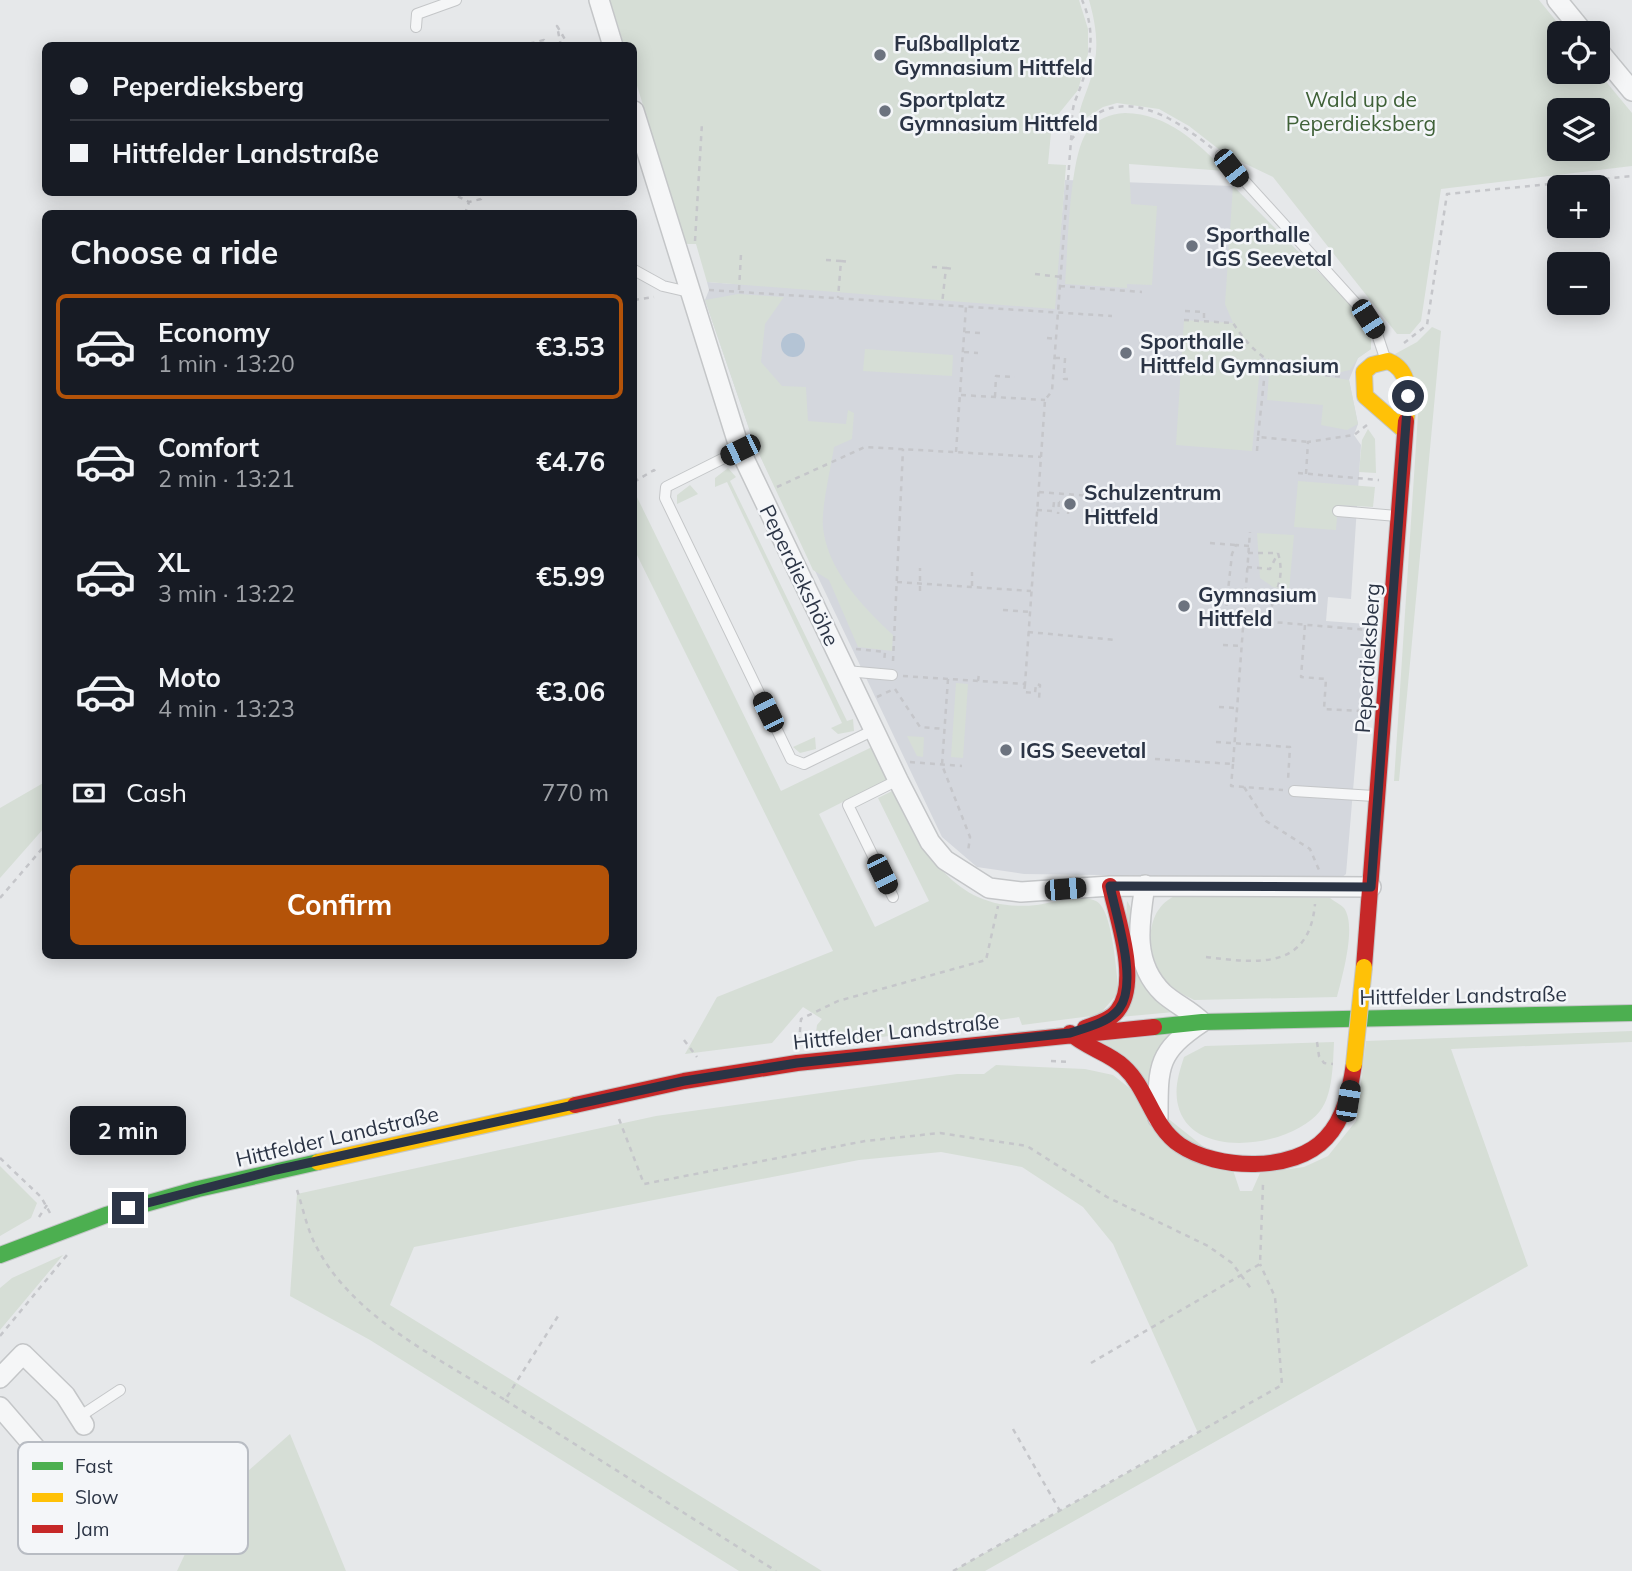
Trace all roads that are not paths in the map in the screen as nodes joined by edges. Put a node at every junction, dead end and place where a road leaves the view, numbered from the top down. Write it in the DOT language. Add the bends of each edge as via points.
graph roads {
  1 [pos="456,0"];
  2 [pos="599,0"];
  3 [pos="1557,0"];
  4 [pos="1574,21"];
  5 [pos="416,27"];
  6 [pos="612,42"];
  7 [pos="1610,64"];
  8 [pos="1632,91"];
  9 [pos="637,119"];
  10 [pos="1221,155"];
  11 [pos="637,272"];
  12 [pos="699,291"];
  13 [pos="1385,359"];
  14 [pos="1405,431"];
  15 [pos="740,450"];
  16 [pos="1338,511"];
  17 [pos="1399,516"];
  18 [pos="846,671"];
  19 [pos="888,675"];
  20 [pos="874,730"];
  21 [pos="898,780"];
  22 [pos="1294,791"];
  23 [pos="1378,797"];
  24 [pos="1145,885"];
  25 [pos="1110,886"];
  26 [pos="1371,887"];
  27 [pos="893,898"];
  28 [pos="1632,1013"];
  29 [pos="1202,1022"];
  30 [pos="1070,1033"];
  31 [pos="1158,1119"];
  32 [pos="59,1234"];
  33 [pos="0,1255"];
  34 [pos="0,1272"];
  35 [pos="0,1378"];
  36 [pos="120,1390"];
  37 [pos="0,1407"];
  38 [pos="81,1421"];
  39 [pos="30,1442"];
  1 -- 5 [label="lane" via="417,13"];
  2 -- 6 [label="street"];
  3 -- 4 [label="street"];
  7 -- 8 [label="street"];
  9 -- 12 [label="street, Peperdiekshöhe"];
  10 -- 13 [label="lane" via="1360,307 1376,331"];
  11 -- 12 [label="lane" via="663,286"];
  12 -- 15 [label="street, Peperdiekshöhe"];
  13 -- 14 [label="main road, Peperdieksberg" via="1396,363 1408,384"];
  13 -- 14 [label="main road" via="1364,372 1362,386 1376,408"];
  14 -- 17 [label="main road, Peperdieksberg"];
  15 -- 18 [label="street, Peperdiekshöhe"];
  15 -- 20 [label="lane" via="666,487 665,498 791,759 804,764"];
  16 -- 17 [label="lane"];
  17 -- 23 [label="main road, Peperdieksberg"];
  18 -- 19 [label="lane"];
  18 -- 20 [label="street, Peperdiekshöhe"];
  20 -- 21 [label="street, Peperdiekshöhe"];
  21 -- 25 [label="street, Peperdiekshöhe" via="930,842 961,873 1000,891"];
  21 -- 27 [label="lane" via="848,804"];
  22 -- 23 [label="lane"];
  23 -- 26 [label="main road, Peperdieksberg"];
  24 -- 25 [label="street, Peperdiekshöhe"];
  24 -- 26 [label="street, Peperdiekshöhe" via="1318,880"];
  24 -- 29 [label="street" via="1139,934 1145,970 1161,991"];
  25 -- 30 [label="main road" via="1128,973 1126,993 1118,1010"];
  26 -- 31 [label="main road, bridge" via="1364,967 1346,1064 1348,1101 1328,1136 1301,1157 1264,1162 1226,1160 1182,1146"];
  28 -- 29 [label="main road, Hittfelder Landstraße"];
  29 -- 30 [label="main road, Hittfelder Landstraße"];
  29 -- 31 [label="street" via="1178,1038 1166,1053 1158,1086"];
  30 -- 31 [label="main road" via="1083,1047 1123,1067 1138,1083"];
  30 -- 32 [label="main road, Hittfelder Landstraße" via="797,1063 611,1097 198,1189 106,1215"];
  32 -- 33 [label="main road, Hittfelder Landstraße"];
  32 -- 34 [label="main road, Hittfelder Landstraße"];
  35 -- 38 [label="street" via="23,1354 65,1395"];
  36 -- 38 [label="lane"];
  37 -- 39 [label="street"];
}
